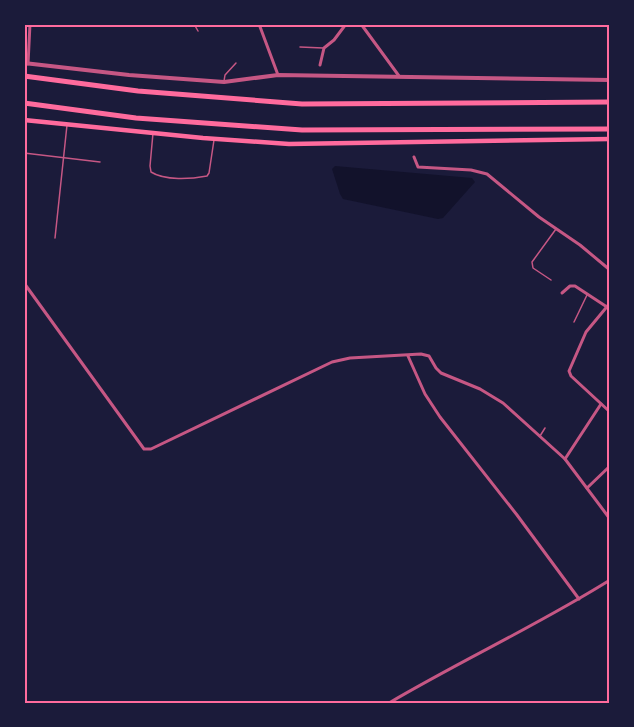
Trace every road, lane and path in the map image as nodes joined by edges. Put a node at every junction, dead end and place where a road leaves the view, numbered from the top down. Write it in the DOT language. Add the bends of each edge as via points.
graph roads {
  1 [pos="30,24"];
  2 [pos="194,24"];
  3 [pos="259,24"];
  4 [pos="346,24"];
  5 [pos="361,24"];
  6 [pos="198,30"];
  7 [pos="300,46"];
  8 [pos="324,48"];
  9 [pos="236,63"];
  10 [pos="26,64"];
  11 [pos="320,65"];
  12 [pos="278,75"];
  13 [pos="24,76"];
  14 [pos="399,76"];
  15 [pos="610,80"];
  16 [pos="224,82"];
  17 [pos="610,102"];
  18 [pos="24,103"];
  19 [pos="24,120"];
  20 [pos="67,124"];
  21 [pos="610,129"];
  22 [pos="153,132"];
  23 [pos="214,139"];
  24 [pos="610,139"];
  25 [pos="24,153"];
  26 [pos="414,157"];
  27 [pos="64,158"];
  28 [pos="100,162"];
  29 [pos="557,228"];
  30 [pos="55,238"];
  31 [pos="610,270"];
  32 [pos="551,280"];
  33 [pos="24,283"];
  34 [pos="562,293"];
  35 [pos="588,294"];
  36 [pos="610,303"];
  37 [pos="607,307"];
  38 [pos="574,322"];
  39 [pos="408,355"];
  40 [pos="601,404"];
  41 [pos="610,412"];
  42 [pos="545,428"];
  43 [pos="540,436"];
  44 [pos="565,459"];
  45 [pos="610,466"];
  46 [pos="587,488"];
  47 [pos="610,519"];
  48 [pos="610,580"];
  49 [pos="579,599"];
  50 [pos="388,703"];
  1 -- 10 [label="street"];
  2 -- 6 [label="lane"];
  3 -- 12 [label="street"];
  4 -- 8 [label="street"];
  5 -- 14 [label="street"];
  7 -- 8 [label="lane"];
  8 -- 11 [label="street"];
  9 -- 16 [label="lane"];
  10 -- 16 [label="street"];
  12 -- 14 [label="street"];
  12 -- 16 [label="street"];
  13 -- 17 [label="highway" via="138,91 302,104"];
  14 -- 15 [label="street"];
  18 -- 21 [label="highway" via="136,118 302,130"];
  19 -- 20 [label="highway"];
  20 -- 22 [label="highway"];
  20 -- 27 [label="lane"];
  22 -- 23 [label="highway"];
  22 -- 23 [label="lane" via="150,166 157,176 207,176"];
  23 -- 24 [label="highway" via="352,144"];
  25 -- 27 [label="lane"];
  26 -- 29 [label="street" via="418,167 487,174"];
  27 -- 28 [label="lane"];
  27 -- 30 [label="lane"];
  29 -- 31 [label="street"];
  29 -- 32 [label="lane" via="532,262 533,268"];
  33 -- 39 [label="street" via="147,450 332,362"];
  34 -- 35 [label="street" via="575,286"];
  35 -- 37 [label="street"];
  35 -- 38 [label="lane"];
  36 -- 37 [label="street"];
  37 -- 40 [label="street" via="586,332 569,371"];
  39 -- 43 [label="street" via="429,356 441,373 503,403"];
  39 -- 49 [label="street" via="440,417"];
  40 -- 41 [label="street"];
  40 -- 44 [label="street"];
  42 -- 43 [label="lane"];
  43 -- 44 [label="street"];
  44 -- 46 [label="street"];
  45 -- 46 [label="street"];
  46 -- 47 [label="street"];
  48 -- 49 [label="street"];
  49 -- 50 [label="street"];
}
